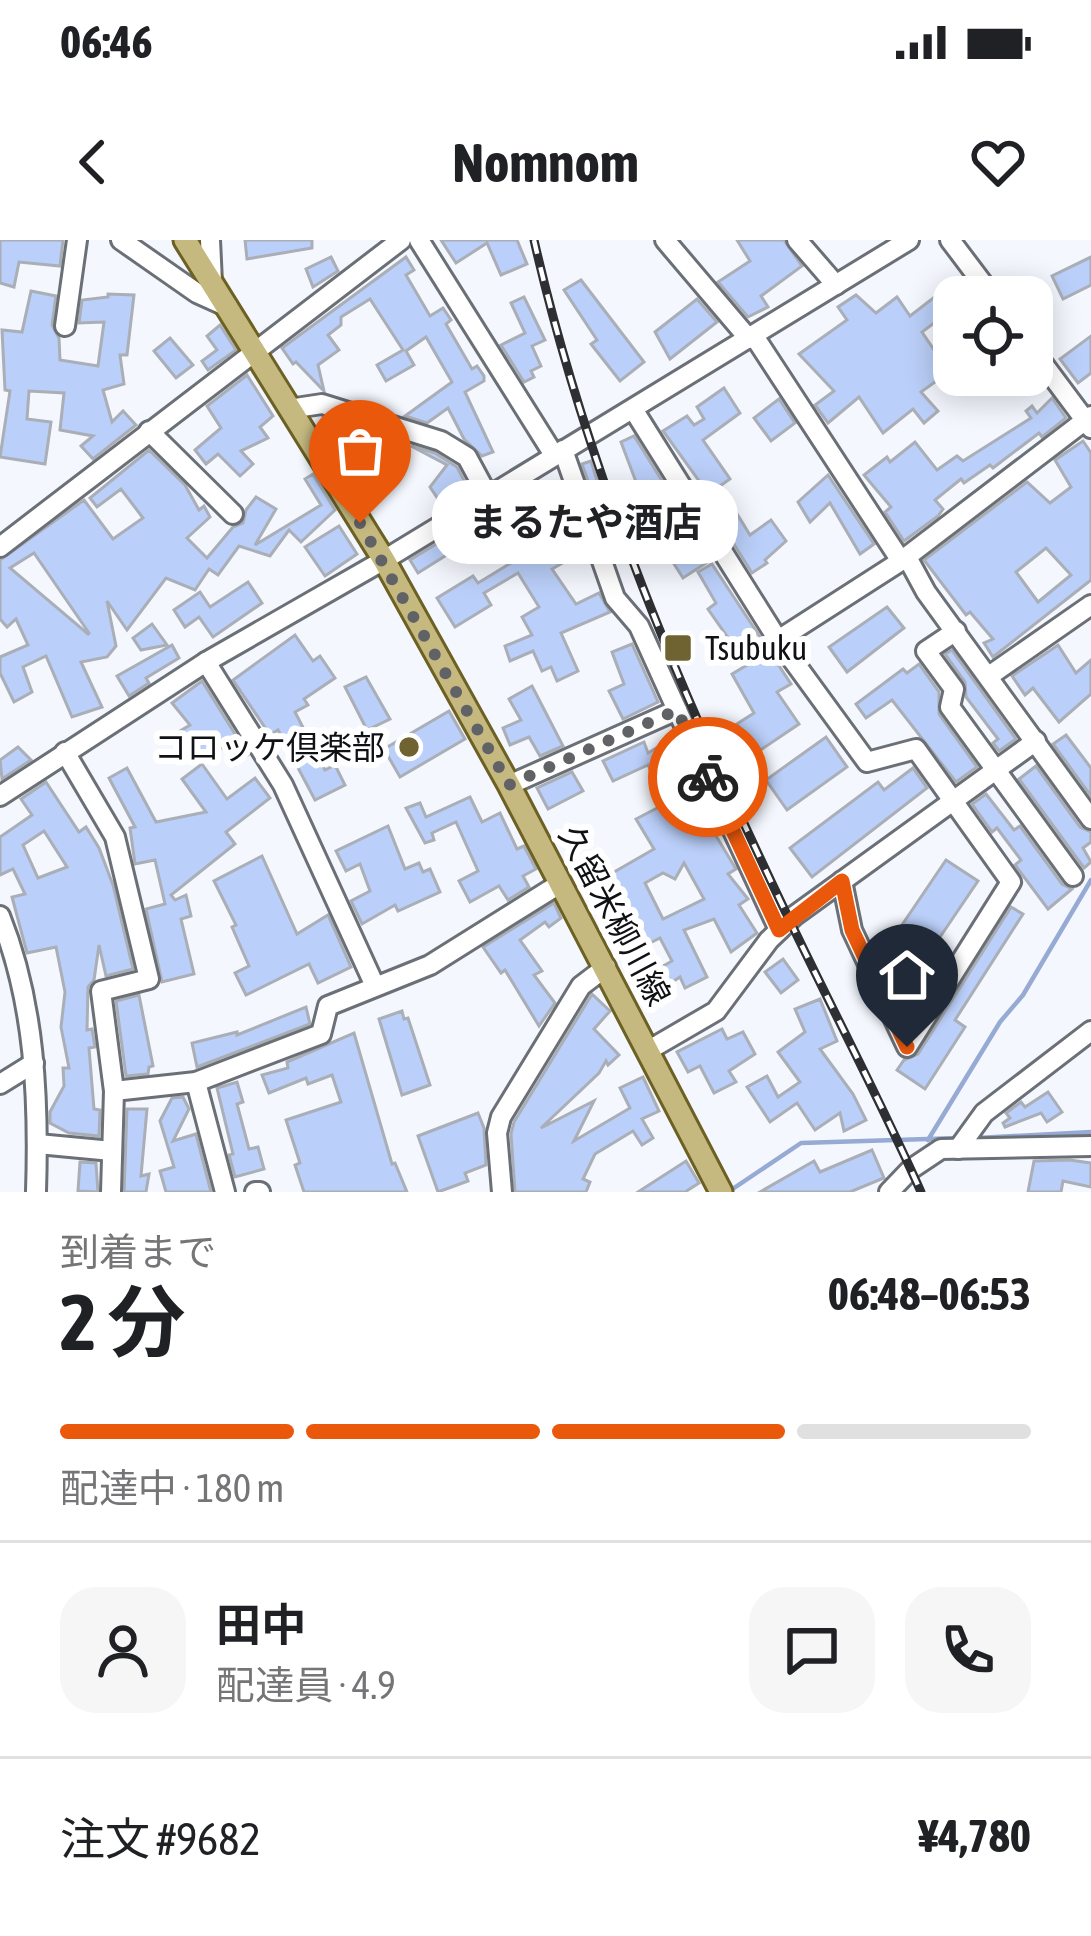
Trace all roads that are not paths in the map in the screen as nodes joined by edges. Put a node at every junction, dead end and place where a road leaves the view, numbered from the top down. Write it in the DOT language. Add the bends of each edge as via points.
graph roads {
  1 [pos="77,240"];
  2 [pos="122,240"];
  3 [pos="185,240"];
  4 [pos="210,240"];
  5 [pos="401,240"];
  6 [pos="419,240"];
  7 [pos="665,240"];
  8 [pos="797,240"];
  9 [pos="909,240"];
  10 [pos="950,240"];
  11 [pos="977,276"];
  12 [pos="212,282"];
  13 [pos="836,285"];
  14 [pos="228,307"];
  15 [pos="65,326"];
  16 [pos="751,338"];
  17 [pos="252,350"];
  18 [pos="1053,377"];
  19 [pos="289,409"];
  20 [pos="633,409"];
  21 [pos="1089,422"];
  22 [pos="149,431"];
  23 [pos="559,453"];
  24 [pos="488,496"];
  25 [pos="232,514"];
  26 [pos="0,547"];
  27 [pos="904,559"];
  28 [pos="384,560"];
  29 [pos="1091,605"];
  30 [pos="956,631"];
  31 [pos="778,640"];
  32 [pos="206,662"];
  33 [pos="989,676"];
  34 [pos="677,710"];
  35 [pos="1036,741"];
  36 [pos="65,752"];
  37 [pos="995,770"];
  38 [pos="509,785"];
  39 [pos="0,796"];
  40 [pos="954,799"];
  41 [pos="1091,818"];
  42 [pos="1072,876"];
  43 [pos="842,881"];
  44 [pos="561,883"];
  45 [pos="0,916"];
  46 [pos="779,930"];
  47 [pos="606,967"];
  48 [pos="8,971"];
  49 [pos="375,986"];
  50 [pos="1091,1031"];
  51 [pos="649,1050"];
  52 [pos="34,1063"];
  53 [pos="196,1082"];
  54 [pos="0,1084"];
  55 [pos="115,1091"];
  56 [pos="38,1144"];
  57 [pos="1091,1146"];
  58 [pos="958,1149"];
  59 [pos="112,1151"];
  60 [pos="36,1192"];
  61 [pos="111,1192"];
  62 [pos="225,1192"];
  63 [pos="502,1192"];
  64 [pos="721,1192"];
  65 [pos="889,1192"];
  1 -- 15 [label="street"];
  2 -- 14 [label="street"];
  3 -- 12 [label="main road, 久留米柳川線"];
  4 -- 12 [label="street"];
  5 -- 17 [label="street"];
  6 -- 23 [label="street"];
  7 -- 16 [label="street"];
  8 -- 13 [label="street"];
  9 -- 13 [label="street"];
  10 -- 11 [label="street"];
  12 -- 14 [label="main road, 久留米柳川線"];
  13 -- 16 [label="street"];
  14 -- 17 [label="main road, 久留米柳川線"];
  16 -- 20 [label="street"];
  16 -- 27 [label="street"];
  17 -- 19 [label="main road, 久留米柳川線"];
  17 -- 22 [label="street"];
  18 -- 21 [label="street"];
  19 -- 24 [label="street" via="322,404 441,441 467,457"];
  19 -- 28 [label="main road, 久留米柳川線"];
  20 -- 23 [label="street"];
  20 -- 31 [label="street"];
  21 -- 27 [label="street"];
  22 -- 25 [label="street"];
  22 -- 26 [label="street"];
  23 -- 24 [label="street"];
  23 -- 34 [label="street" via="615,598 639,626"];
  24 -- 28 [label="street"];
  27 -- 30 [label="street"];
  27 -- 31 [label="street"];
  28 -- 32 [label="street"];
  28 -- 38 [label="main road, 久留米柳川線"];
  29 -- 33 [label="street"];
  30 -- 33 [label="street"];
  30 -- 37 [label="street" via="926,651 954,689 950,707"];
  31 -- 40 [label="street" via="867,762 916,749"];
  32 -- 36 [label="street"];
  32 -- 49 [label="street" via="283,784"];
  33 -- 35 [label="street"];
  34 -- 38 [label="street"];
  34 -- 46 [label="street"];
  35 -- 37 [label="street"];
  35 -- 41 [label="street"];
  36 -- 39 [label="street"];
  36 -- 55 [label="street" via="116,837 149,979 101,991"];
  37 -- 40 [label="street"];
  37 -- 42 [label="street"];
  38 -- 44 [label="main road, 久留米柳川線"];
  40 -- 43 [label="street"];
  40 -- 43 [label="street" via="1011,882 907,1047 852,930"];
  43 -- 46 [label="street"];
  44 -- 47 [label="main road, 久留米柳川線"];
  44 -- 49 [label="street" via="430,965"];
  45 -- 48 [label="street"];
  46 -- 51 [label="street" via="716,1011"];
  47 -- 51 [label="main road, 久留米柳川線"];
  47 -- 63 [label="street" via="581,986 501,1117"];
  48 -- 52 [label="street"];
  49 -- 53 [label="street" via="328,1006 321,1034"];
  50 -- 58 [label="street" via="984,1113"];
  51 -- 64 [label="main road, 久留米柳川線"];
  52 -- 54 [label="street"];
  52 -- 56 [label="street"];
  53 -- 55 [label="street"];
  53 -- 62 [label="street"];
  55 -- 59 [label="street"];
  56 -- 59 [label="street"];
  56 -- 60 [label="street"];
  57 -- 58 [label="street"];
  58 -- 65 [label="street" via="940,1149"];
  59 -- 61 [label="street"];
}
